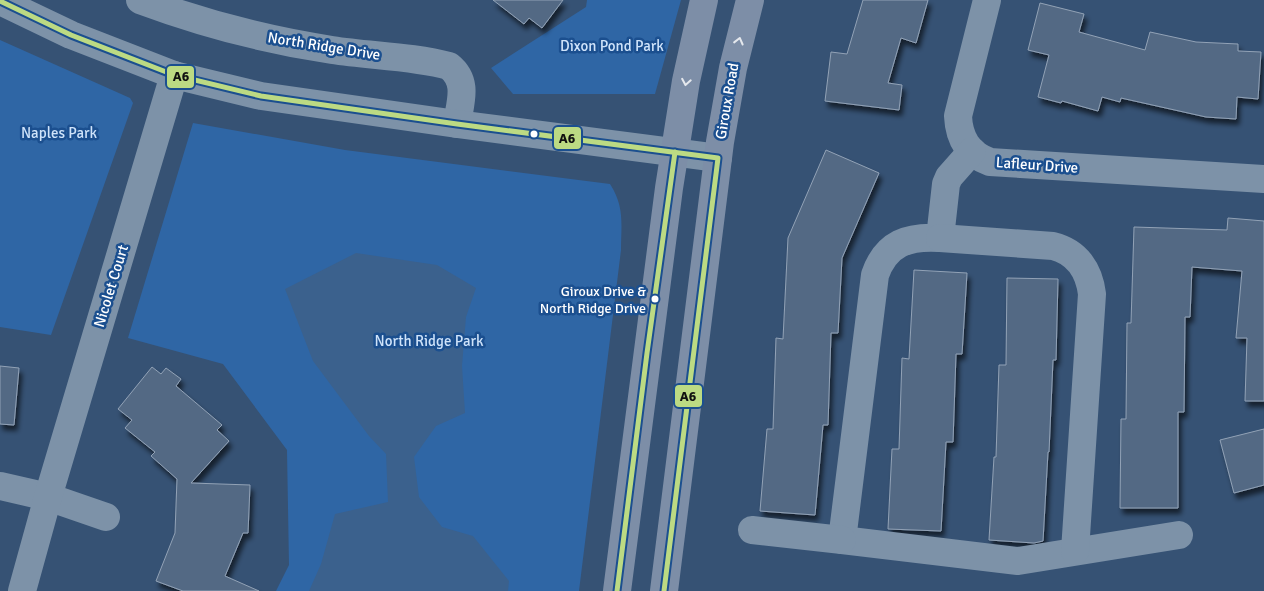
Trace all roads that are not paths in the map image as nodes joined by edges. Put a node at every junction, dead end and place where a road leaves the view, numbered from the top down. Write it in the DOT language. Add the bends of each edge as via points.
graph roads {
  1 [pos="140,0"];
  2 [pos="704,0"];
  3 [pos="750,0"];
  4 [pos="987,0"];
  5 [pos="0,1"];
  6 [pos="174,75"];
  7 [pos="457,124"];
  8 [pos="675,152"];
  9 [pos="972,152"];
  10 [pos="718,158"];
  11 [pos="1264,179"];
  12 [pos="940,238"];
  13 [pos="0,486"];
  14 [pos="48,497"];
  15 [pos="106,517"];
  16 [pos="752,530"];
  17 [pos="1178,535"];
  18 [pos="842,540"];
  19 [pos="1074,551"];
  20 [pos="22,591"];
  21 [pos="617,591"];
  22 [pos="664,591"];
  1 -- 7 [label="street, North Ridge Drive" via="206,23 284,41 449,66 462,84"];
  2 -- 8 [label="main road, one-way" via="686,81"];
  10 -- 3 [label="main road, Giroux Road, one-way" via="732,68"];
  4 -- 9 [label="street" via="958,116 960,132"];
  5 -- 6 [label="street" via="71,35"];
  6 -- 7 [label="street" via="261,96"];
  6 -- 14 [label="street, Nicolet Court"];
  7 -- 8 [label="street"];
  8 -- 10 [label="street"];
  8 -- 21 [label="main road"];
  9 -- 11 [label="street, Lafleur Drive" via="990,162"];
  9 -- 12 [label="street" via="946,184"];
  10 -- 22 [label="main road, Giroux Road"];
  12 -- 18 [label="street" via="921,237 900,244 878,264"];
  12 -- 19 [label="street" via="1063,248 1072,253 1087,271 1092,294"];
  13 -- 14 [label="street"];
  14 -- 15 [label="street"];
  14 -- 20 [label="street, Nicolet Court"];
  16 -- 18 [label="street"];
  17 -- 19 [label="street"];
  18 -- 19 [label="street" via="1018,561"];
}
